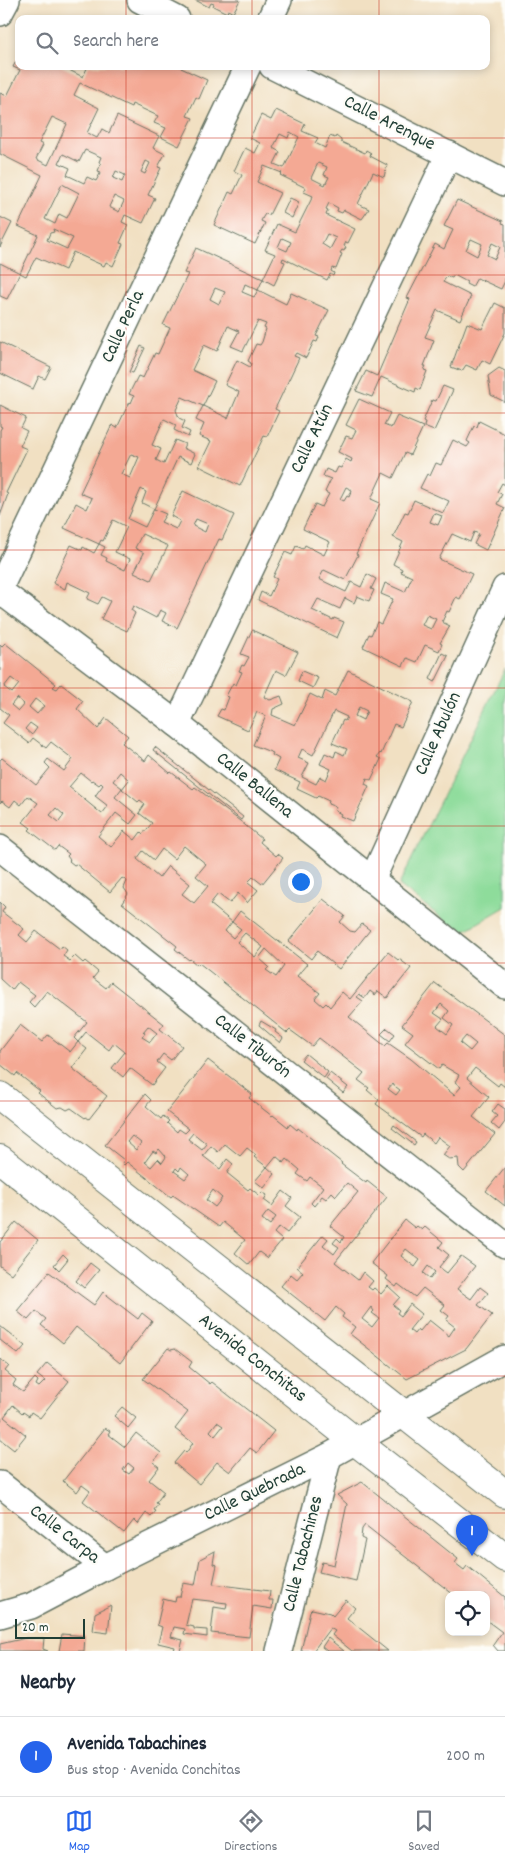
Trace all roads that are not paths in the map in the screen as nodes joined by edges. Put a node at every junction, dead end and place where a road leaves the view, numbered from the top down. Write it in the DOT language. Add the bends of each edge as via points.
graph roads {
  1 [pos="7,0"];
  2 [pos="140,0"];
  3 [pos="279,0"];
  4 [pos="0,14"];
  5 [pos="169,15"];
  6 [pos="272,15"];
  7 [pos="246,70"];
  8 [pos="280,70"];
  9 [pos="449,154"];
  10 [pos="505,183"];
  11 [pos="505,588"];
  12 [pos="0,590"];
  13 [pos="176,724"];
  14 [pos="0,848"];
  15 [pos="372,880"];
  16 [pos="505,986"];
  17 [pos="0,1096"];
  18 [pos="0,1159"];
  19 [pos="505,1245"];
  20 [pos="505,1358"];
  21 [pos="404,1416"];
  22 [pos="355,1441"];
  23 [pos="329,1456"];
  24 [pos="0,1484"];
  25 [pos="505,1494"];
  26 [pos="505,1558"];
  27 [pos="105,1567"];
  28 [pos="0,1615"];
  29 [pos="279,1651"];
  1 -- 4 [label="street"];
  2 -- 5 [label="street"];
  3 -- 6 [label="street"];
  7 -- 12 [label="street, Calle Perla"];
  8 -- 9 [label="street, Calle Arenque"];
  9 -- 10 [label="street, Calle Arenque"];
  9 -- 13 [label="street, Calle Atún"];
  11 -- 15 [label="street, Calle Abulón"];
  12 -- 13 [label="street, Calle Ballena"];
  13 -- 15 [label="street, Calle Ballena"];
  14 -- 19 [label="street, Calle Tiburón"];
  15 -- 16 [label="street, Calle Ballena"];
  17 -- 21 [label="street"];
  18 -- 22 [label="street, Avenida Conchitas"];
  20 -- 21 [label="street, Calle Quebrada"];
  21 -- 22 [label="street, Calle Quebrada"];
  21 -- 25 [label="street"];
  22 -- 23 [label="street, Calle Quebrada"];
  22 -- 26 [label="street, Avenida Conchitas"];
  23 -- 27 [label="street, Calle Quebrada"];
  23 -- 29 [label="street, Calle Tabachines"];
  24 -- 27 [label="street, Calle Carpa"];
  27 -- 28 [label="street, Calle Quebrada" via="31,1606"];
}
